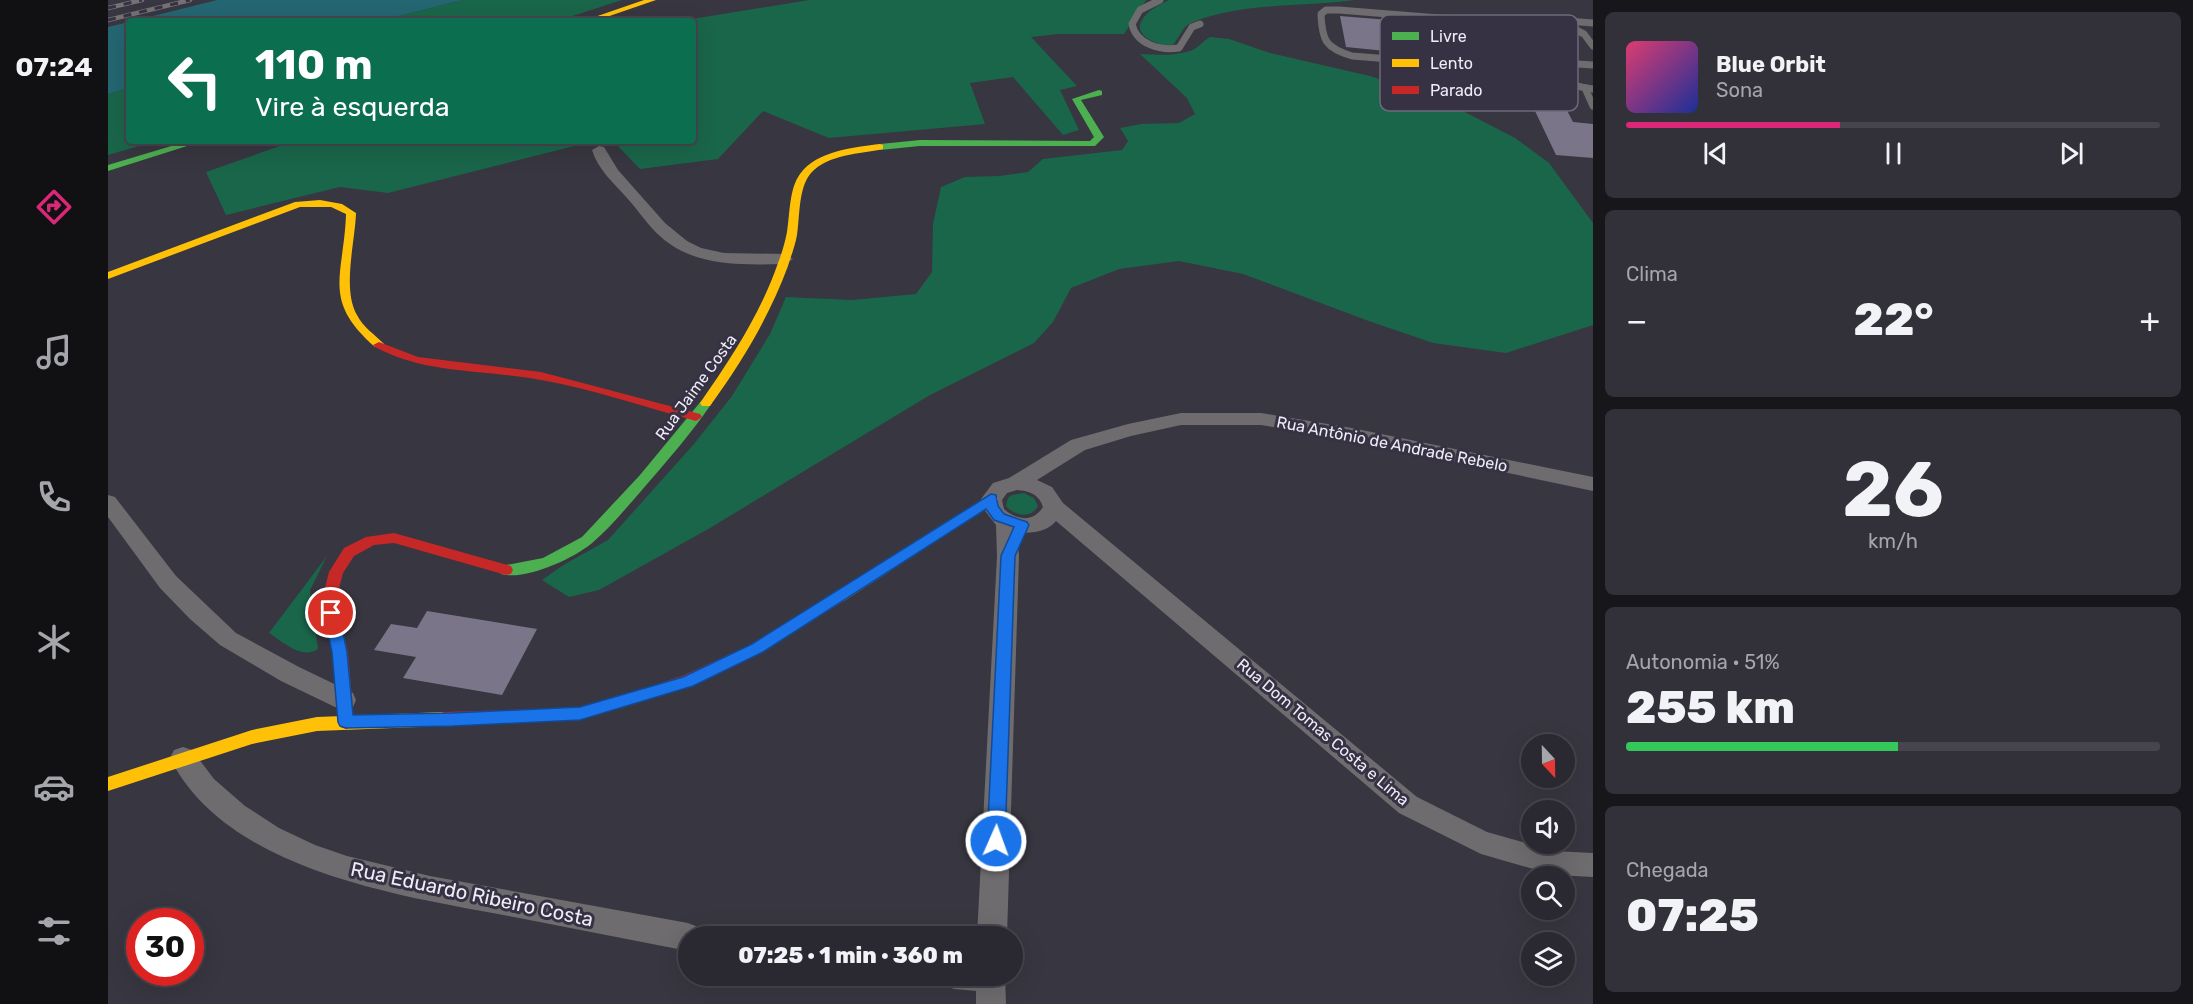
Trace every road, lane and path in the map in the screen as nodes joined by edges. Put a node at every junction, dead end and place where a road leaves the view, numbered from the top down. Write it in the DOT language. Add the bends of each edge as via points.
graph roads {
  1 [pos="652,0"];
  2 [pos="1160,0"];
  3 [pos="1405,15"];
  4 [pos="1436,15"];
  5 [pos="1494,15"];
  6 [pos="595,18"];
  7 [pos="1578,22"];
  8 [pos="1593,23"];
  9 [pos="1200,24"];
  10 [pos="1578,31"];
  11 [pos="1593,46"];
  12 [pos="1380,58"];
  13 [pos="1578,64"];
  14 [pos="1593,65"];
  15 [pos="1589,89"];
  16 [pos="1099,93"];
  17 [pos="1593,106"];
  18 [pos="188,144"];
  19 [pos="599,150"];
  20 [pos="108,168"];
  21 [pos="785,260"];
  22 [pos="108,276"];
  23 [pos="696,417"];
  24 [pos="1052,460"];
  25 [pos="1016,483"];
  26 [pos="1593,484"];
  27 [pos="108,502"];
  28 [pos="1048,505"];
  29 [pos="1003,514"];
  30 [pos="969,515"];
  31 [pos="345,711"];
  32 [pos="183,758"];
  33 [pos="108,784"];
  34 [pos="1593,865"];
  35 [pos="992,926"];
  36 [pos="678,935"];
  1 -- 6 [label="main road"];
  2 -- 9 [label="lane" via="1141,10 1133,23 1136,34 1149,45 1166,50 1179,48 1192,27"];
  3 -- 12 [label="lane" via="1339,10 1321,14 1327,45 1333,50"];
  4 -- 5 [label="lane"];
  7 -- 8 [label="lane"];
  10 -- 11 [label="lane"];
  13 -- 14 [label="lane"];
  15 -- 17 [label="lane"];
  16 -- 21 [label="main road, Rua Jaime Costa" via="1076,99 1099,138 1092,144 920,143 853,150 814,165 802,181"];
  18 -- 20 [label="main road"];
  19 -- 21 [label="street" via="612,171 679,244 714,256"];
  21 -- 23 [label="main road, Rua Jaime Costa" via="754,333"];
  22 -- 23 [label="main road" via="282,208 313,201 330,202 351,213 345,284 348,312 383,348 400,356 441,364 519,372"];
  23 -- 31 [label="main road, Rua Jaime Costa" via="678,443 591,537 549,561 505,570 384,537 349,552 336,572 329,600 340,652"];
  24 -- 25 [label="street, Rua Antônio de Andrade Rebelo"];
  24 -- 26 [label="street, Rua Antônio de Andrade Rebelo" via="1078,445 1181,419 1261,419"];
  24 -- 28 [label="street"];
  25 -- 28 [label="street" via="1030,484"];
  25 -- 29 [label="street" via="1000,488"];
  27 -- 31 [label="street" via="168,582 198,613 228,639"];
  28 -- 29 [label="street" via="1031,525"];
  28 -- 34 [label="street, Rua Dom Tomas Costa e Lima" via="1408,805 1482,842 1554,863"];
  29 -- 30 [label="street"];
  29 -- 35 [label="street" via="1008,556"];
  30 -- 31 [label="main road" via="758,648 687,681 580,714 453,720"];
  31 -- 32 [label="main road" via="317,724 252,737"];
  32 -- 33 [label="main road"];
  32 -- 36 [label="street, Rua Eduardo Ribeiro Costa" via="205,787 258,830 345,868 403,884"];
}
